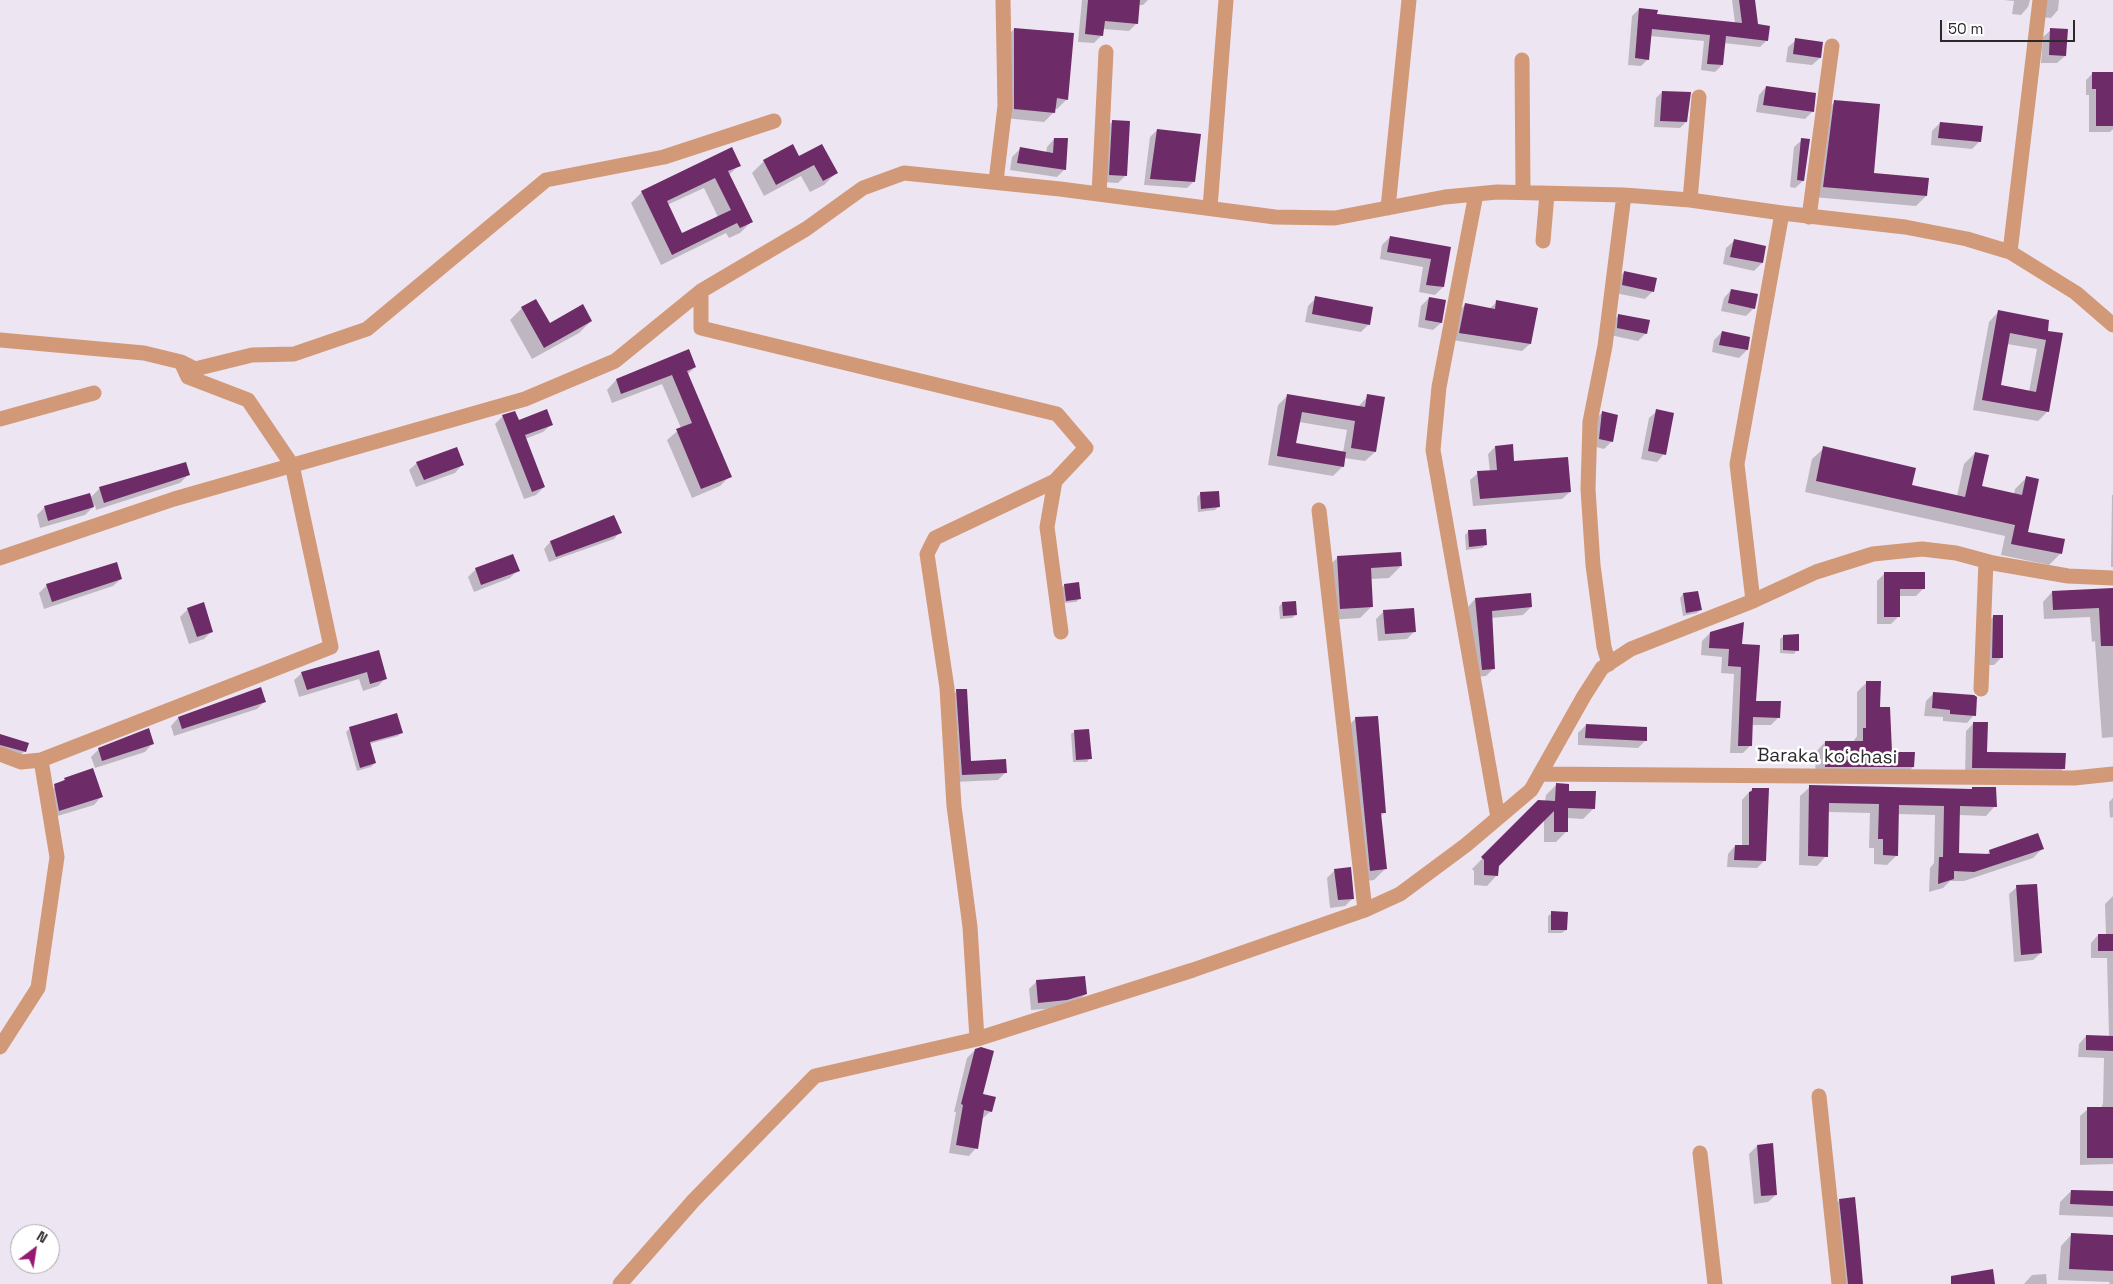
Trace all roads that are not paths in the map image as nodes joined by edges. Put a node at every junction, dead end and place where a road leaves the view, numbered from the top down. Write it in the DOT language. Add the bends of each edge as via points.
graph roads {
  1 [pos="1002,0"];
  2 [pos="1226,0"];
  3 [pos="1409,0"];
  4 [pos="2040,0"];
  5 [pos="1832,46"];
  6 [pos="1106,52"];
  7 [pos="1522,60"];
  8 [pos="1699,97"];
  9 [pos="774,121"];
  10 [pos="996,181"];
  11 [pos="1522,191"];
  12 [pos="1100,194"];
  13 [pos="1476,194"];
  14 [pos="1547,194"];
  15 [pos="1624,195"];
  16 [pos="1690,200"];
  17 [pos="1210,208"];
  18 [pos="1388,208"];
  19 [pos="1782,213"];
  20 [pos="1809,217"];
  21 [pos="1543,241"];
  22 [pos="2010,252"];
  23 [pos="701,291"];
  24 [pos="2113,325"];
  25 [pos="0,340"];
  26 [pos="181,362"];
  27 [pos="94,393"];
  28 [pos="0,419"];
  29 [pos="292,465"];
  30 [pos="1055,481"];
  31 [pos="1319,510"];
  32 [pos="0,558"];
  33 [pos="1986,561"];
  34 [pos="2113,578"];
  35 [pos="1753,601"];
  36 [pos="1061,632"];
  37 [pos="1609,664"];
  38 [pos="1981,689"];
  39 [pos="0,754"];
  40 [pos="41,760"];
  41 [pos="1540,774"];
  42 [pos="2113,774"];
  43 [pos="1498,818"];
  44 [pos="1365,910"];
  45 [pos="977,1039"];
  46 [pos="0,1047"];
  47 [pos="1819,1096"];
  48 [pos="1700,1153"];
  49 [pos="620,1284"];
  50 [pos="1715,1284"];
  51 [pos="1839,1284"];
  1 -- 10 [label="street" via="1005,106"];
  2 -- 17 [label="street"];
  3 -- 18 [label="street"];
  4 -- 22 [label="street"];
  5 -- 20 [label="street"];
  6 -- 12 [label="street"];
  7 -- 11 [label="street"];
  8 -- 16 [label="street"];
  9 -- 26 [label="street" via="664,157 546,180 367,329 294,354 252,356 195,369"];
  10 -- 12 [label="street"];
  10 -- 23 [label="street" via="904,173 863,188 806,229"];
  11 -- 13 [label="street"];
  11 -- 14 [label="street"];
  12 -- 17 [label="street"];
  13 -- 18 [label="street"];
  13 -- 43 [label="street" via="1439,387 1433,450"];
  14 -- 15 [label="street"];
  14 -- 21 [label="street"];
  15 -- 16 [label="street"];
  15 -- 37 [label="street" via="1605,346 1590,422 1588,489 1593,565"];
  16 -- 19 [label="street"];
  17 -- 18 [label="street" via="1275,217 1335,218"];
  19 -- 20 [label="street"];
  19 -- 35 [label="street" via="1737,464"];
  20 -- 22 [label="street" via="1967,238"];
  22 -- 24 [label="street" via="2076,293"];
  23 -- 29 [label="street" via="615,361 525,399"];
  23 -- 30 [label="street" via="701,328 1057,414 1086,448"];
  25 -- 26 [label="street" via="144,353"];
  26 -- 29 [label="street" via="188,377 248,400"];
  27 -- 28 [label="street"];
  29 -- 32 [label="street" via="174,499"];
  29 -- 40 [label="street" via="332,648"];
  30 -- 36 [label="street" via="1047,528"];
  30 -- 45 [label="street" via="936,538 927,554 947,688 954,806 970,927"];
  31 -- 44 [label="street"];
  33 -- 34 [label="street" via="2068,576"];
  33 -- 35 [label="street" via="1956,553 1922,550 1873,554 1816,572"];
  33 -- 38 [label="street"];
  35 -- 37 [label="street" via="1631,649"];
  37 -- 41 [label="street" via="1602,668 1584,696"];
  39 -- 40 [label="street" via="21,762"];
  40 -- 46 [label="street" via="57,857 38,988"];
  41 -- 42 [label="street, Baraka koʻchasi" via="2074,778"];
  41 -- 43 [label="street" via="1531,790"];
  43 -- 44 [label="street" via="1466,846 1400,894"];
  44 -- 45 [label="street" via="1193,970"];
  45 -- 49 [label="street" via="815,1076 694,1200"];
  47 -- 51 [label="street"];
  48 -- 50 [label="street"];
}
